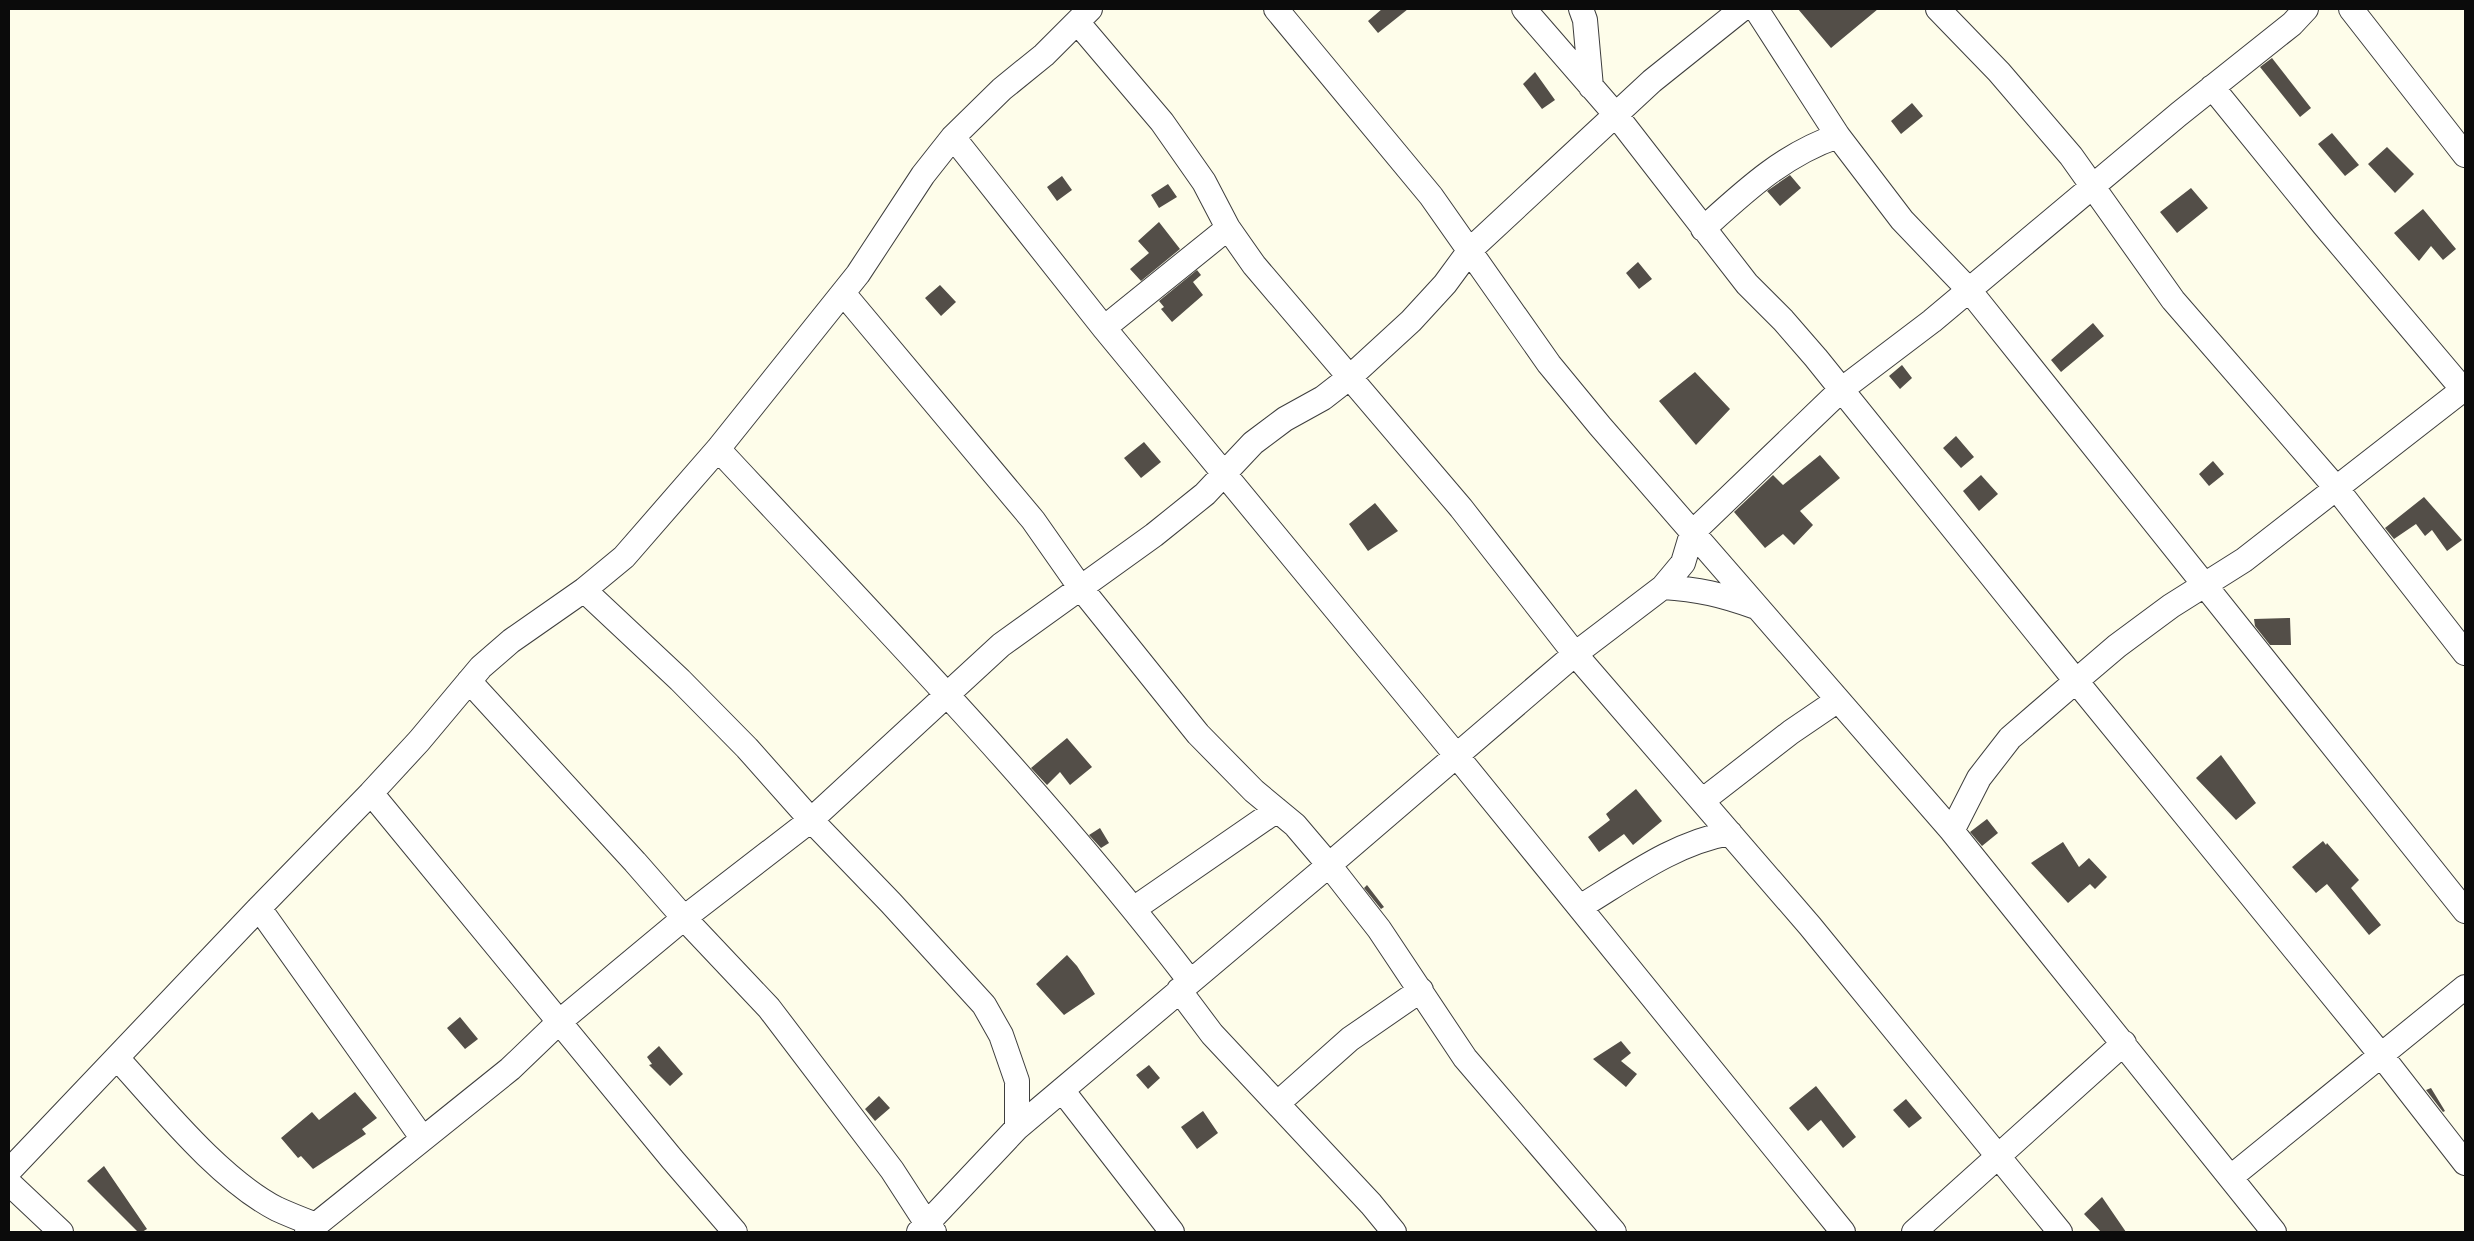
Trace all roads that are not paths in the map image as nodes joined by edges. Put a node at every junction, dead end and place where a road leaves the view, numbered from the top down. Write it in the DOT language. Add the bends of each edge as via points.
graph roads {
  1 [pos="1276,9"];
  2 [pos="1524,9"];
  3 [pos="1582,9"];
  4 [pos="1742,9"];
  5 [pos="1756,9"];
  6 [pos="1938,9"];
  7 [pos="2306,9"];
  8 [pos="2351,9"];
  9 [pos="1084,16"];
  10 [pos="1591,87"];
  11 [pos="2212,87"];
  12 [pos="1616,115"];
  13 [pos="1838,136"];
  14 [pos="953,137"];
  15 [pos="2465,155"];
  16 [pos="2092,187"];
  17 [pos="1228,228"];
  18 [pos="1703,229"];
  19 [pos="1470,250"];
  20 [pos="1969,290"];
  21 [pos="843,293"];
  22 [pos="1104,328"];
  23 [pos="1350,377"];
  24 [pos="1842,390"];
  25 [pos="2465,390"];
  26 [pos="718,449"];
  27 [pos="1223,473"];
  28 [pos="2337,489"];
  29 [pos="1692,532"];
  30 [pos="2204,584"];
  31 [pos="1080,587"];
  32 [pos="1663,587"];
  33 [pos="584,590"];
  34 [pos="1758,608"];
  35 [pos="2465,653"];
  36 [pos="1575,654"];
  37 [pos="469,681"];
  38 [pos="2076,681"];
  39 [pos="948,695"];
  40 [pos="1838,700"];
  41 [pos="1456,755"];
  42 [pos="371,793"];
  43 [pos="1702,801"];
  44 [pos="1277,810"];
  45 [pos="811,820"];
  46 [pos="1952,831"];
  47 [pos="1730,833"];
  48 [pos="1329,865"];
  49 [pos="1580,907"];
  50 [pos="258,908"];
  51 [pos="1134,908"];
  52 [pos="2465,911"];
  53 [pos="684,918"];
  54 [pos="1185,985"];
  55 [pos="2465,986"];
  56 [pos="1420,990"];
  57 [pos="559,1022"];
  58 [pos="2124,1043"];
  59 [pos="2381,1055"];
  60 [pos="117,1058"];
  61 [pos="1062,1090"];
  62 [pos="1278,1103"];
  63 [pos="1017,1128"];
  64 [pos="423,1139"];
  65 [pos="1998,1157"];
  66 [pos="2465,1163"];
  67 [pos="9,1171"];
  68 [pos="2231,1177"];
  69 [pos="9,1183"];
  70 [pos="312,1229"];
  71 [pos="927,1230"];
  72 [pos="61,1232"];
  73 [pos="734,1232"];
  74 [pos="1172,1232"];
  75 [pos="1394,1232"];
  76 [pos="1614,1232"];
  77 [pos="1843,1232"];
  78 [pos="1914,1232"];
  79 [pos="2060,1232"];
  80 [pos="2274,1232"];
  1 -- 19 [label="street" via="1431,196"];
  2 -- 10 [label="street"];
  3 -- 10 [label="street"];
  4 -- 12 [label="street" via="1652,81"];
  5 -- 13 [label="street"];
  6 -- 16 [label="street" via="1999,72 2071,156"];
  7 -- 11 [label="street" via="2292,24"];
  8 -- 15 [label="street"];
  9 -- 14 [label="street"];
  9 -- 17 [label="street" via="1204,182"];
  10 -- 12 [label="street"];
  11 -- 16 [label="street"];
  11 -- 25 [label="street"];
  12 -- 18 [label="street"];
  12 -- 19 [label="street"];
  13 -- 18 [label="street" via="1814,144 1761,177"];
  13 -- 20 [label="street" via="1902,220"];
  14 -- 21 [label="street"];
  14 -- 22 [label="street"];
  16 -- 20 [label="street"];
  16 -- 28 [label="street" via="2173,300"];
  17 -- 22 [label="street"];
  17 -- 23 [label="street" via="1254,265"];
  18 -- 24 [label="street" via="1747,284 1783,320"];
  19 -- 23 [label="street" via="1416,315"];
  19 -- 29 [label="street" via="1549,364"];
  20 -- 24 [label="street"];
  20 -- 30 [label="street"];
  21 -- 26 [label="street"];
  21 -- 31 [label="street" via="1033,520"];
  22 -- 27 [label="street"];
  23 -- 27 [label="street" via="1253,443"];
  23 -- 36 [label="street" via="1461,508"];
  24 -- 29 [label="street"];
  24 -- 38 [label="street"];
  25 -- 28 [label="street"];
  26 -- 33 [label="street" via="624,557"];
  26 -- 39 [label="street"];
  27 -- 31 [label="street" via="1205,494 1154,535"];
  27 -- 41 [label="street"];
  28 -- 30 [label="street" via="2244,560"];
  28 -- 35 [label="street"];
  29 -- 32 [label="street" via="1683,563"];
  29 -- 34 [label="street"];
  30 -- 38 [label="street" via="2117,646"];
  30 -- 52 [label="street"];
  31 -- 39 [label="street" via="1001,645"];
  31 -- 44 [label="street" via="1198,734"];
  32 -- 34 [label="street" via="1694,588"];
  32 -- 36 [label="street"];
  33 -- 37 [label="street" via="511,640"];
  33 -- 45 [label="street" via="686,686"];
  34 -- 40 [label="street"];
  36 -- 41 [label="street"];
  36 -- 43 [label="street"];
  37 -- 42 [label="street"];
  37 -- 53 [label="street"];
  38 -- 46 [label="street" via="2010,738 1979,778"];
  38 -- 59 [label="street"];
  39 -- 45 [label="street"];
  39 -- 51 [label="street"];
  40 -- 43 [label="street"];
  40 -- 46 [label="street"];
  41 -- 48 [label="street"];
  41 -- 49 [label="street"];
  42 -- 50 [label="street"];
  42 -- 57 [label="street"];
  43 -- 47 [label="street"];
  44 -- 48 [label="street" via="1295,825"];
  44 -- 51 [label="street"];
  45 -- 53 [label="street"];
  45 -- 63 [label="street" via="984,1006 1001,1035 1017,1081"];
  46 -- 58 [label="street"];
  47 -- 49 [label="street" via="1704,838 1673,851"];
  47 -- 65 [label="street"];
  48 -- 54 [label="street"];
  48 -- 56 [label="street" via="1379,929"];
  49 -- 77 [label="street"];
  50 -- 60 [label="street"];
  50 -- 64 [label="street"];
  51 -- 54 [label="street"];
  53 -- 57 [label="street"];
  53 -- 71 [label="street" via="768,1008 892,1170"];
  54 -- 61 [label="street"];
  54 -- 62 [label="street" via="1212,1034"];
  55 -- 59 [label="street"];
  56 -- 62 [label="street" via="1350,1039"];
  56 -- 76 [label="street" via="1465,1058"];
  57 -- 64 [label="street" via="510,1069"];
  57 -- 73 [label="street"];
  58 -- 65 [label="street"];
  58 -- 68 [label="street"];
  59 -- 66 [label="street"];
  59 -- 68 [label="street"];
  60 -- 67 [label="street"];
  60 -- 70 [label="street" via="202,1150 243,1186"];
  61 -- 63 [label="street"];
  61 -- 74 [label="street"];
  62 -- 75 [label="street"];
  63 -- 71 [label="street"];
  64 -- 70 [label="street"];
  65 -- 78 [label="street"];
  65 -- 79 [label="street"];
  68 -- 80 [label="street"];
  69 -- 72 [label="street"];
}
